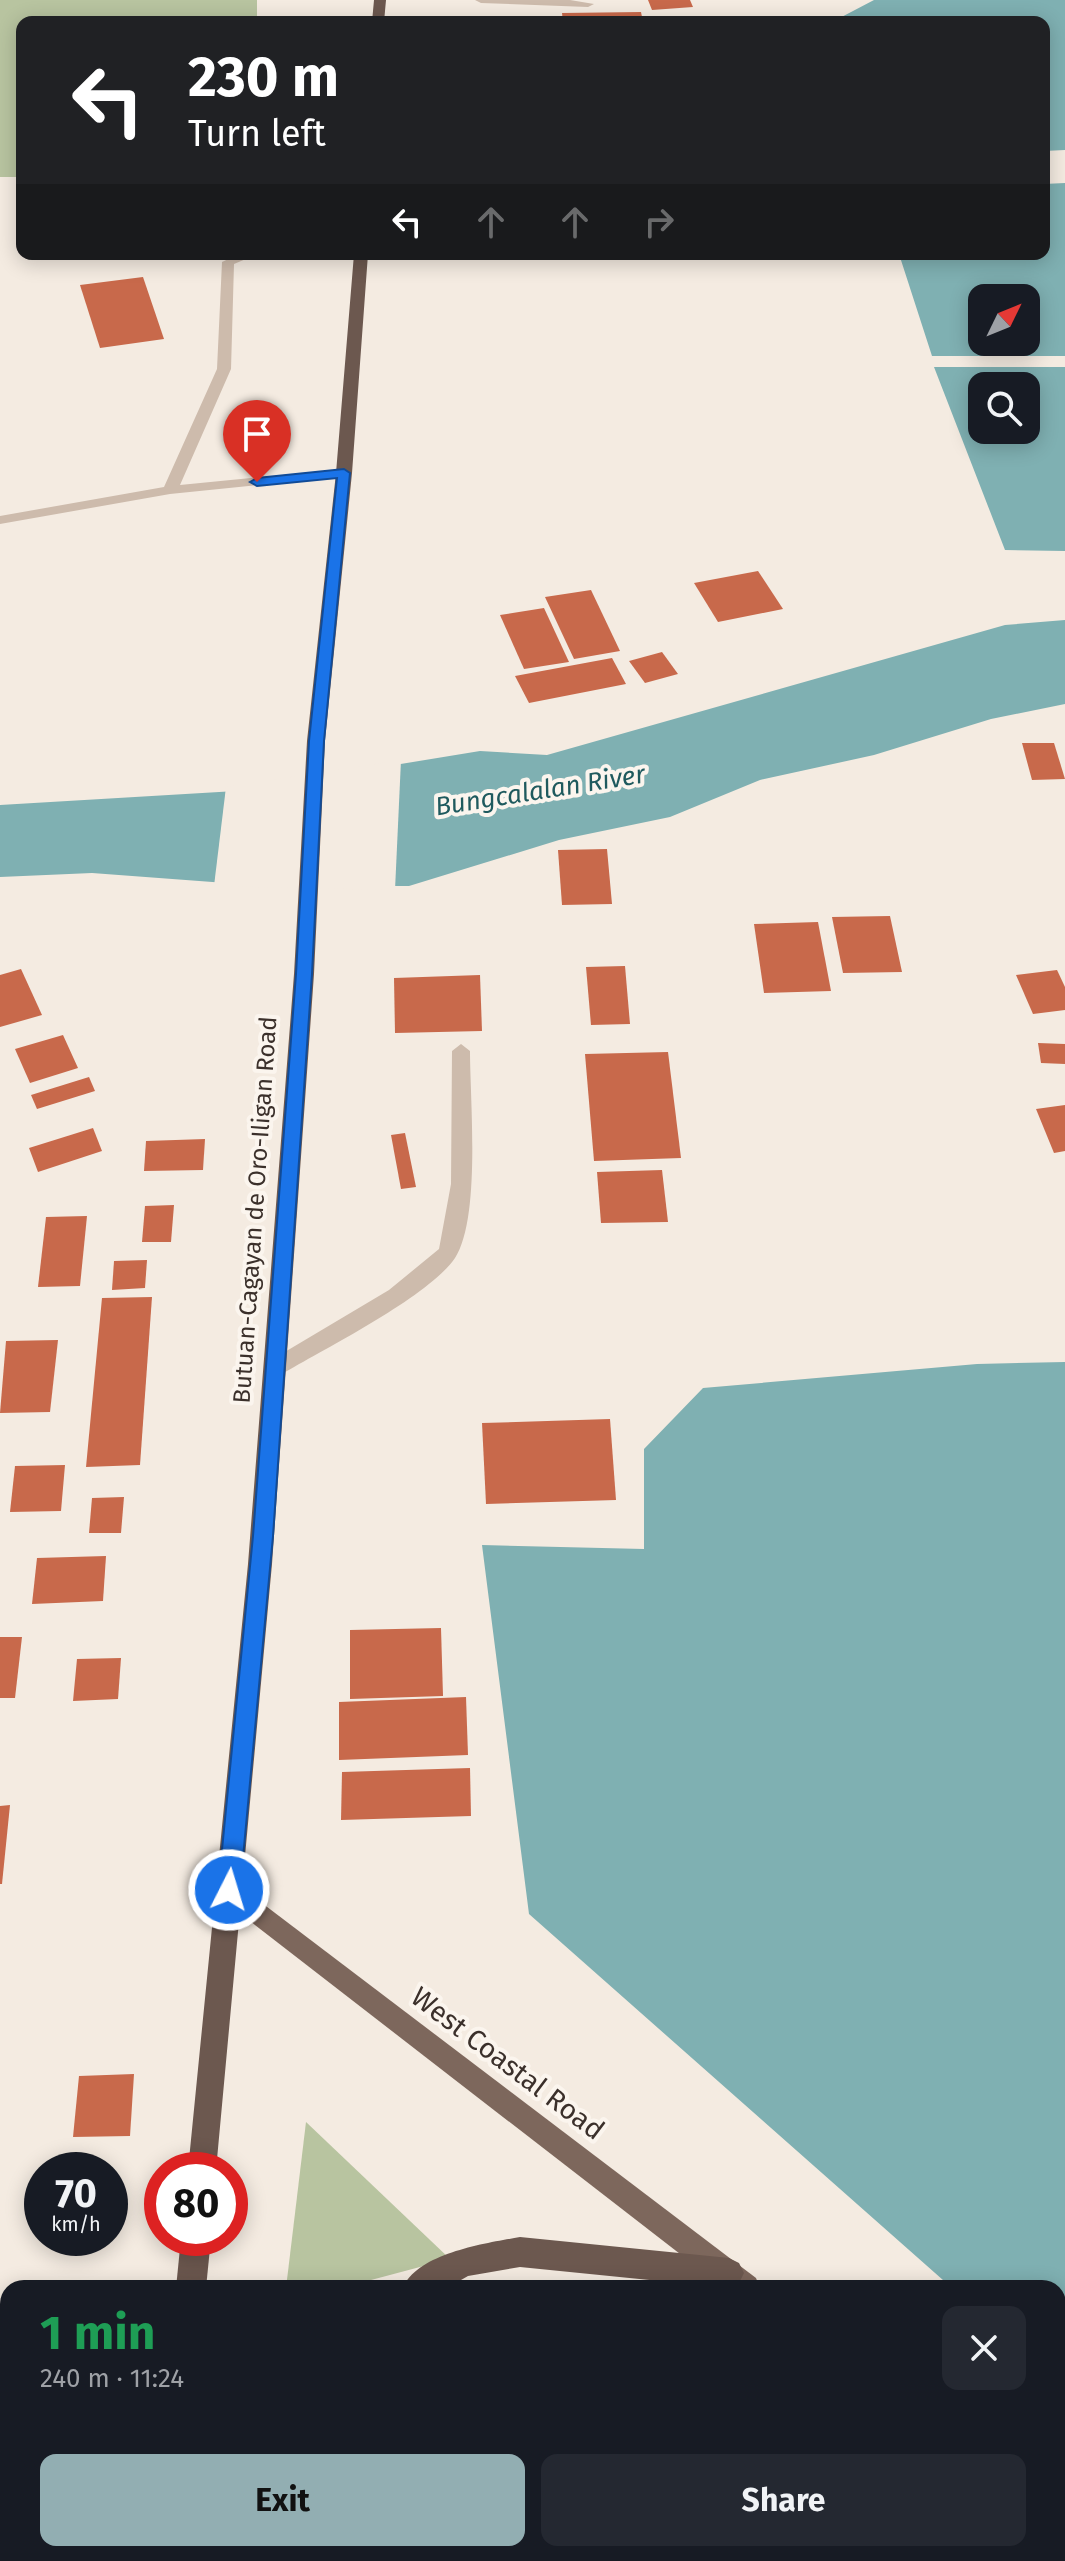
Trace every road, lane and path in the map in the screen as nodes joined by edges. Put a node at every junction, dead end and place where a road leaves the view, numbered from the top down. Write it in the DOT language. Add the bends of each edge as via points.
graph roads {
  1 [pos="481,0"];
  2 [pos="588,4"];
  3 [pos="234,260"];
  4 [pos="361,260"];
  5 [pos="344,473"];
  6 [pos="170,490"];
  7 [pos="0,520"];
  8 [pos="461,1051"];
  9 [pos="275,1368"];
  10 [pos="229,1890"];
  11 [pos="204,2152"];
  12 [pos="194,2256"];
  13 [pos="192,2280"];
  14 [pos="432,2280"];
  15 [pos="738,2280"];
  1 -- 2 [label="lane"];
  3 -- 6 [label="lane" via="228,262 224,369"];
  4 -- 5 [label="highway, Butuan-Cagayan de Oro-Iligan Road"];
  5 -- 6 [label="lane"];
  5 -- 9 [label="highway, Butuan-Cagayan de Oro-Iligan Road" via="316,741"];
  6 -- 7 [label="lane"];
  8 -- 9 [label="lane" via="459,1218 447,1255 418,1280"];
  9 -- 10 [label="highway, Butuan-Cagayan de Oro-Iligan Road"];
  10 -- 11 [label="highway, Butuan-Cagayan de Oro-Iligan Road"];
  10 -- 15 [label="main road, West Coastal Road"];
  12 -- 13 [label="highway"];
  14 -- 15 [label="highway" via="464,2262 520,2252"];
}
